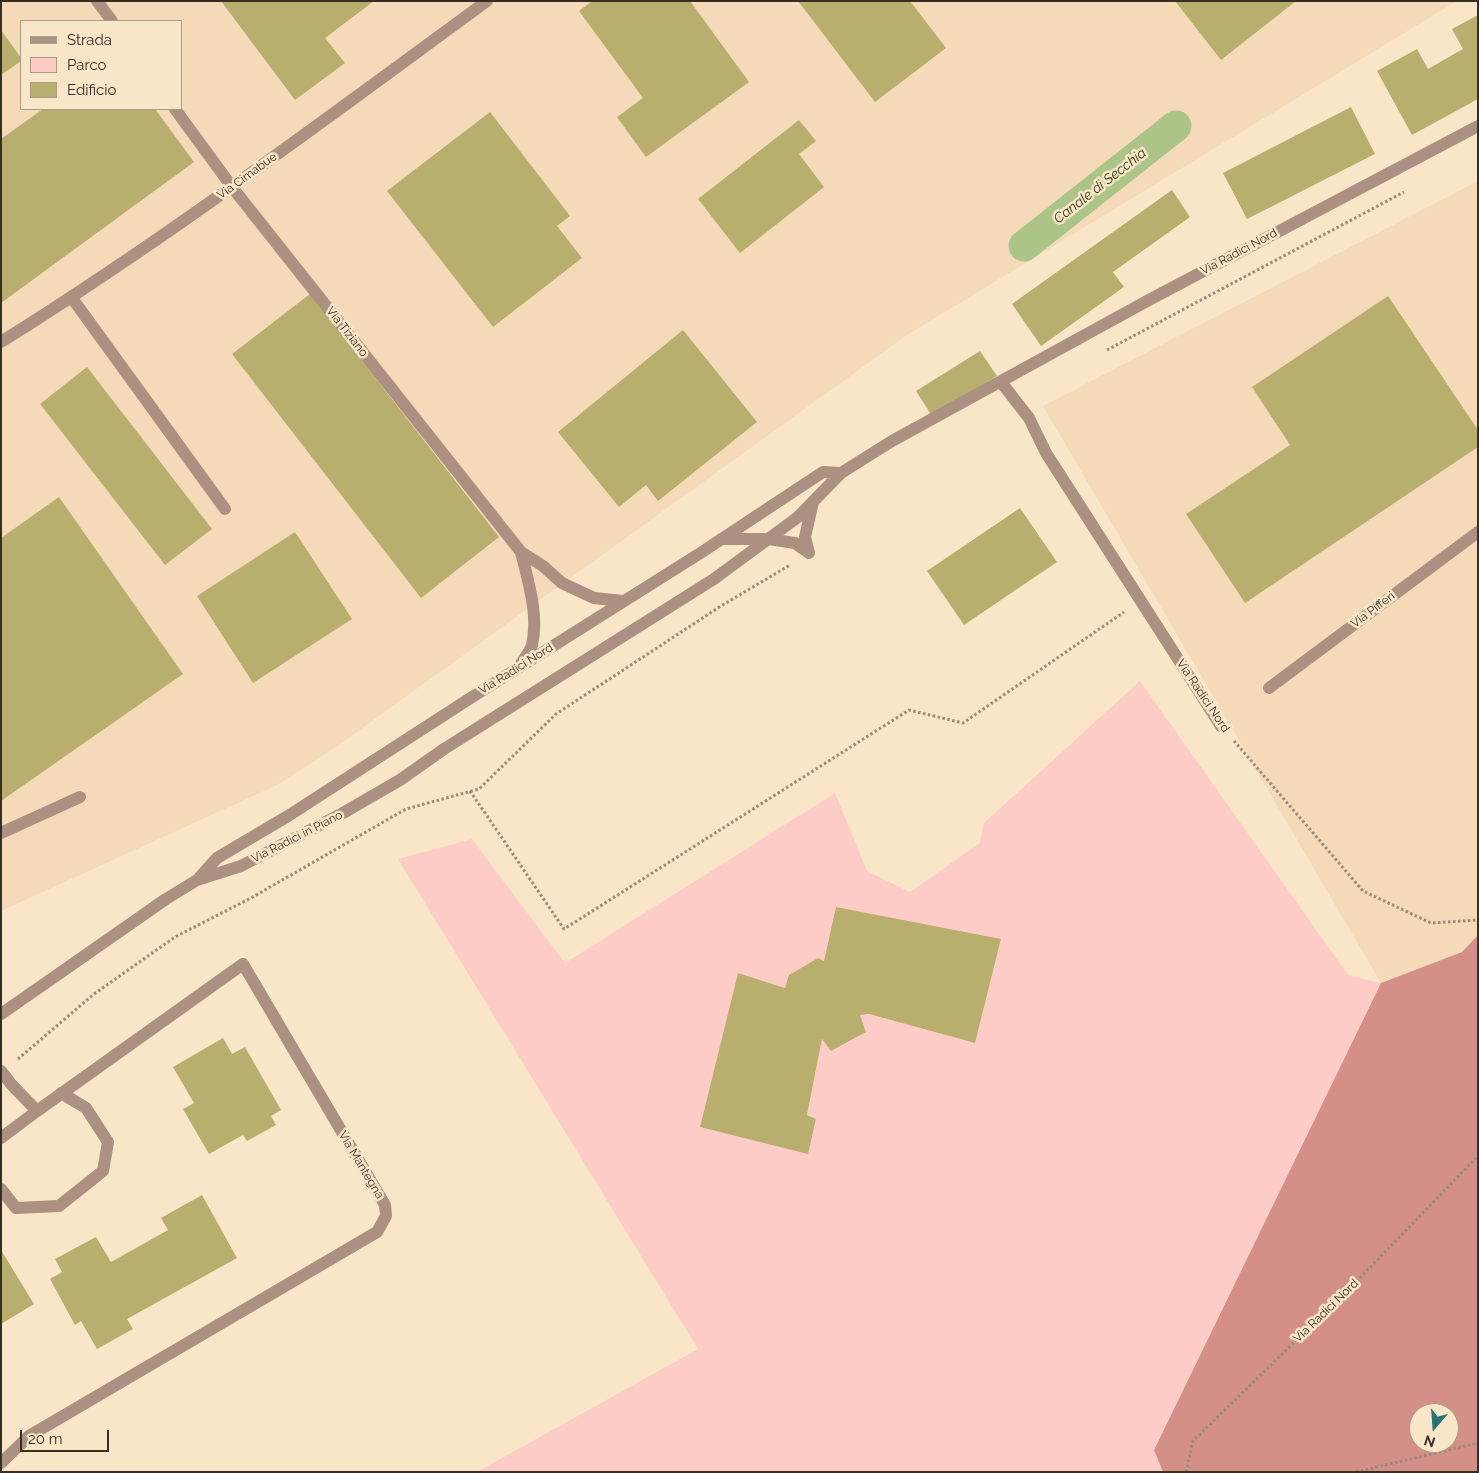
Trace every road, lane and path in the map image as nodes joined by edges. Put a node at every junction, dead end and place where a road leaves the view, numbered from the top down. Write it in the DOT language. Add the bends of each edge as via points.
graph roads {
  1 [pos="97,1"];
  2 [pos="487,1"];
  3 [pos="111,20"];
  4 [pos="176,110"];
  5 [pos="1478,126"];
  6 [pos="232,188"];
  7 [pos="1408,190"];
  8 [pos="72,298"];
  9 [pos="1,342"];
  10 [pos="1106,350"];
  11 [pos="1001,382"];
  12 [pos="841,473"];
  13 [pos="813,502"];
  14 [pos="225,509"];
  15 [pos="1478,532"];
  16 [pos="721,539"];
  17 [pos="768,539"];
  18 [pos="521,552"];
  19 [pos="810,553"];
  20 [pos="623,601"];
  21 [pos="1140,601"];
  22 [pos="592,656"];
  23 [pos="518,668"];
  24 [pos="1269,688"];
  25 [pos="1221,726"];
  26 [pos="470,791"];
  27 [pos="80,797"];
  28 [pos="1,833"];
  29 [pos="197,880"];
  30 [pos="1478,920"];
  31 [pos="1,1014"];
  32 [pos="1,1071"];
  33 [pos="62,1093"];
  34 [pos="36,1111"];
  35 [pos="1,1138"];
  36 [pos="1478,1156"];
  37 [pos="1,1189"];
  38 [pos="1478,1442"];
  39 [pos="3,1462"];
  40 [pos="1186,1472"];
  41 [pos="1356,1472"];
  1 -- 3 [label="street"];
  2 -- 6 [label="street, Via Cimabue"];
  4 -- 6 [label="street, Via Tiziano"];
  5 -- 11 [label="street, Via Radici Nord"];
  6 -- 8 [label="street, Via Cimabue"];
  6 -- 18 [label="street, Via Tiziano"];
  7 -- 10 [label="path"];
  8 -- 9 [label="street, Via Cimabue"];
  8 -- 14 [label="street"];
  11 -- 12 [label="street, Via Radici Nord" via="892,441"];
  11 -- 21 [label="street, Via Radici Nord" via="1029,418 1046,453"];
  12 -- 13 [label="street, Via Radici Nord"];
  12 -- 16 [label="street, Via Radici Nord" via="823,472"];
  13 -- 17 [label="street, Via Radici Nord"];
  13 -- 19 [label="street" via="805,537"];
  15 -- 24 [label="street, Via Pifferi"];
  16 -- 17 [label="street"];
  16 -- 20 [label="street, Via Radici Nord"];
  17 -- 19 [label="street" via="795,543"];
  17 -- 22 [label="street, Via Radici Nord" via="714,579"];
  18 -- 20 [label="street" via="562,583 594,598"];
  18 -- 23 [label="street" via="534,625 531,647"];
  19 -- 26 [label="path" via="721,606 556,714 479,789"];
  20 -- 23 [label="street, Via Radici Nord"];
  21 -- 25 [label="street, Via Radici Nord"];
  21 -- 26 [label="path" via="963,722 909,710 564,929"];
  22 -- 29 [label="street, Via Radici in Piano" via="343,813 241,866"];
  23 -- 29 [label="street, Via Radici Nord" via="217,858"];
  25 -- 30 [label="path, Via Radici Nord" via="1362,891 1431,922"];
  26 -- 32 [label="path" via="406,808 251,898 175,937 94,994"];
  27 -- 28 [label="street"];
  29 -- 31 [label="street, Via Radici in Piano"];
  32 -- 34 [label="street"];
  33 -- 34 [label="street"];
  33 -- 37 [label="street" via="86,1108 108,1142 103,1171 59,1206 16,1208"];
  33 -- 39 [label="street, Via Mantegna" via="243,964 385,1205 386,1216 376,1232 29,1436"];
  34 -- 35 [label="street"];
  36 -- 40 [label="path, Via Radici Nord" via="1354,1284 1193,1441"];
  38 -- 41 [label="path"];
}
